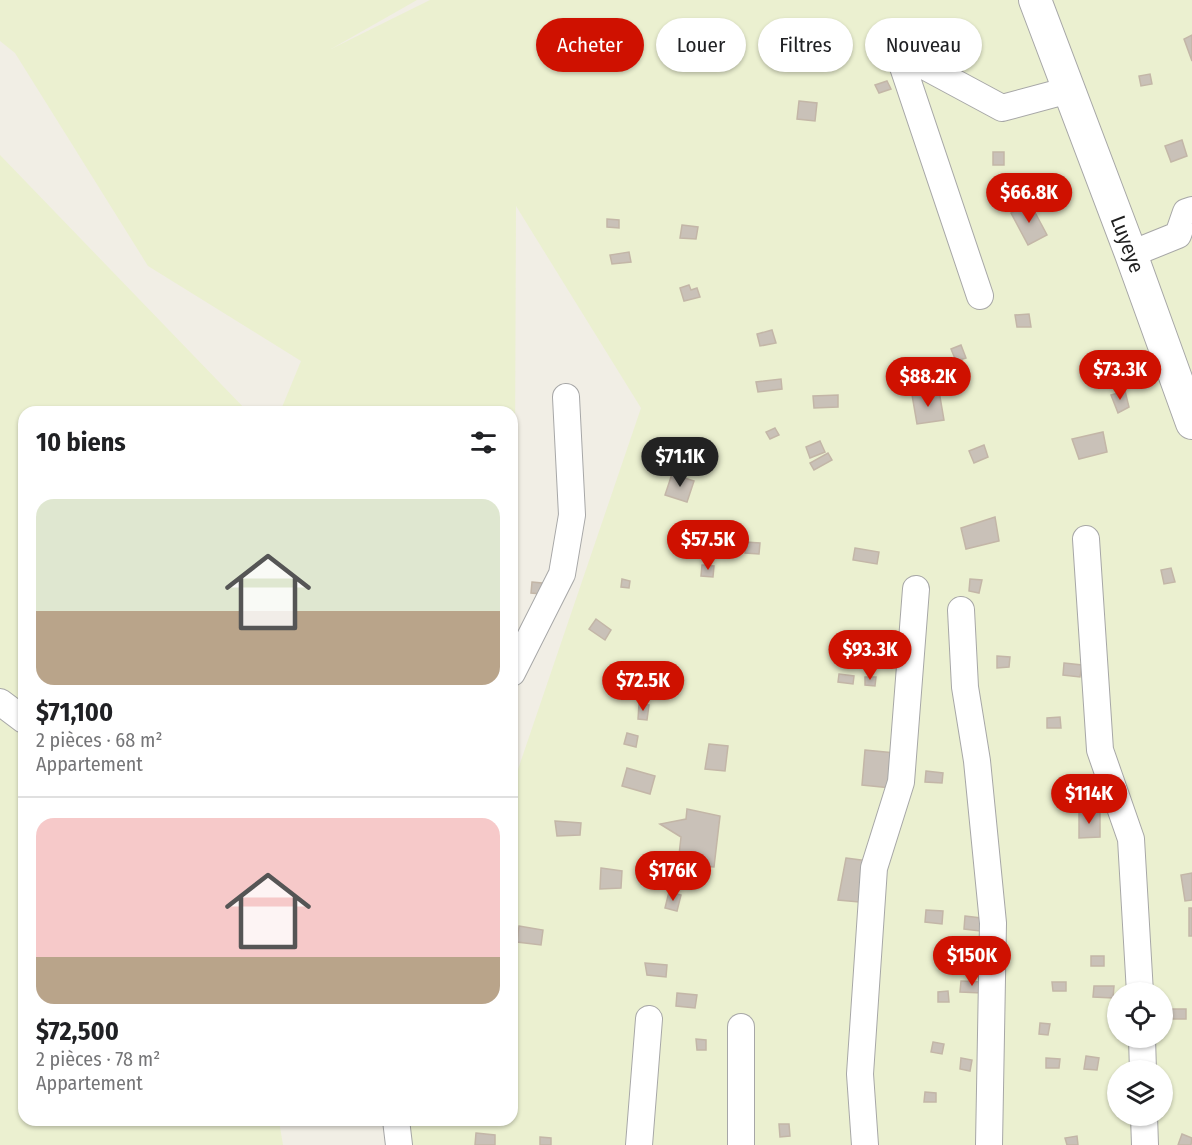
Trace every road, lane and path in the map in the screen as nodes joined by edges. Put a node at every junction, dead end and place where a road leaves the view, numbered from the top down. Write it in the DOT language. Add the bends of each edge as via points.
graph roads {
  1 [pos="1035,0"];
  2 [pos="1069,90"];
  3 [pos="1192,210"];
  4 [pos="1131,254"];
  5 [pos="980,296"];
  6 [pos="566,397"];
  7 [pos="1192,423"];
  8 [pos="1086,539"];
  9 [pos="916,589"];
  10 [pos="961,610"];
  11 [pos="518,661"];
  12 [pos="0,702"];
  13 [pos="18,716"];
  14 [pos="1139,982"];
  15 [pos="649,1019"];
  16 [pos="741,1027"];
  17 [pos="397,1126"];
  18 [pos="1144,1126"];
  19 [pos="399,1145"];
  20 [pos="639,1145"];
  21 [pos="741,1145"];
  22 [pos="865,1145"];
  23 [pos="989,1145"];
  24 [pos="1145,1145"];
  1 -- 2 [label="street, Luyeye"];
  2 -- 4 [label="street, Luyeye"];
  2 -- 5 [label="street" via="1002,108 898,52"];
  3 -- 4 [label="street" via="1186,212 1178,235"];
  4 -- 7 [label="street, Luyeye"];
  6 -- 11 [label="street" via="572,515 564,564 556,588"];
  8 -- 14 [label="street" via="1100,750 1131,839"];
  9 -- 22 [label="street" via="901,782 874,868 860,1074"];
  10 -- 23 [label="street" via="965,687 977,761 993,923"];
  12 -- 13 [label="street"];
  15 -- 20 [label="street"];
  16 -- 21 [label="street"];
  17 -- 19 [label="street"];
  18 -- 24 [label="street"];
}
